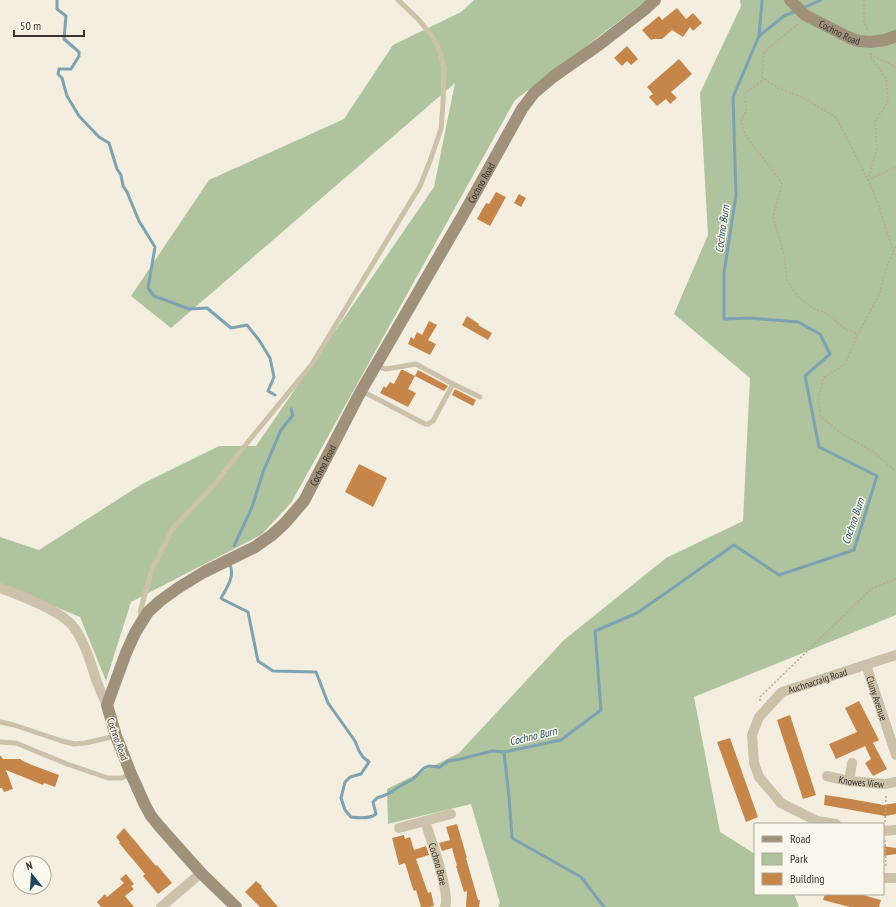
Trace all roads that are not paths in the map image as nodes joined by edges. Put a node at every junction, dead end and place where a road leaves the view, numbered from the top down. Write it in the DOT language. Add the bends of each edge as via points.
graph roads {
  1 [pos="398,0"];
  2 [pos="655,0"];
  3 [pos="798,8"];
  4 [pos="896,36"];
  5 [pos="377,365"];
  6 [pos="453,384"];
  7 [pos="361,391"];
  8 [pos="480,397"];
  9 [pos="0,588"];
  10 [pos="143,620"];
  11 [pos="896,655"];
  12 [pos="866,665"];
  13 [pos="107,705"];
  14 [pos="0,722"];
  15 [pos="116,736"];
  16 [pos="0,742"];
  17 [pos="896,755"];
  18 [pos="852,763"];
  19 [pos="131,774"];
  20 [pos="827,776"];
  21 [pos="850,781"];
  22 [pos="896,782"];
  23 [pos="451,814"];
  24 [pos="425,821"];
  25 [pos="830,823"];
  26 [pos="399,828"];
  27 [pos="896,830"];
  28 [pos="884,831"];
  29 [pos="201,873"];
  30 [pos="161,907"];
  31 [pos="236,907"];
  32 [pos="445,907"];
  1 -- 10 [label="lane" via="432,36 444,68 441,129 420,186 312,364 214,486 173,528 151,572 140,612"];
  2 -- 5 [label="street, Cochno Road" via="534,92"];
  3 -- 4 [label="street, Cochno Road" via="870,48"];
  5 -- 6 [label="lane" via="386,369 416,364"];
  5 -- 7 [label="street, Cochno Road"];
  6 -- 7 [label="lane" via="433,421 428,424"];
  6 -- 8 [label="lane"];
  7 -- 10 [label="street, Cochno Road" via="304,500 285,524 255,547 178,588 160,601"];
  9 -- 13 [label="street" via="48,609 70,623 81,638"];
  10 -- 13 [label="street, Cochno Road" via="126,652"];
  11 -- 12 [label="street, Auchnacraig Road"];
  12 -- 17 [label="street, Cluny Avenue"];
  12 -- 25 [label="street, Auchnacraig Road" via="782,692 759,717 752,735 754,763 759,778 781,803 817,821"];
  13 -- 15 [label="street, Cochno Road"];
  14 -- 15 [label="lane" via="74,744"];
  15 -- 19 [label="street, Cochno Road"];
  16 -- 19 [label="lane" via="16,743 108,778 122,778"];
  18 -- 21 [label="street"];
  19 -- 29 [label="street, Cochno Road" via="151,816"];
  20 -- 21 [label="street, Knowes View"];
  21 -- 22 [label="street, Knowes View" via="885,784"];
  23 -- 24 [label="street"];
  24 -- 26 [label="street"];
  24 -- 32 [label="street, Cochno Brae" via="445,886"];
  27 -- 28 [label="street"];
  29 -- 30 [label="street"];
  29 -- 31 [label="street, Cochno Road"];
}
